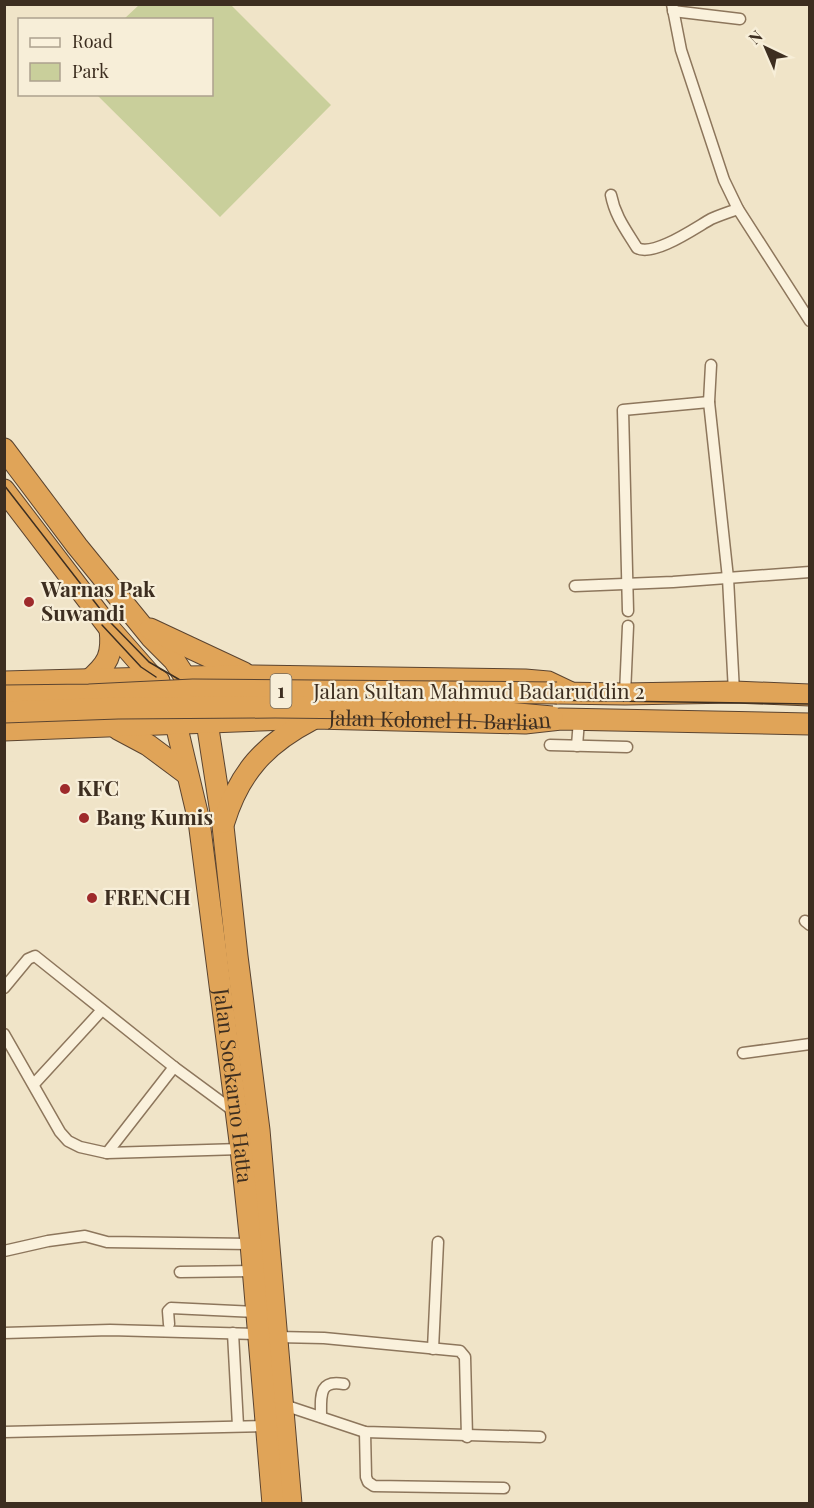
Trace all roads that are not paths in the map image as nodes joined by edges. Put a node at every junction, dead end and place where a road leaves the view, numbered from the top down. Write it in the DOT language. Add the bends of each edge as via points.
graph roads {
  1 [pos="673,8"];
  2 [pos="740,19"];
  3 [pos="611,195"];
  4 [pos="738,209"];
  5 [pos="810,296"];
  6 [pos="798,300"];
  7 [pos="810,321"];
  8 [pos="711,365"];
  9 [pos="709,402"];
  10 [pos="4,449"];
  11 [pos="4,490"];
  12 [pos="810,572"];
  13 [pos="728,578"];
  14 [pos="628,584"];
  15 [pos="575,586"];
  16 [pos="628,611"];
  17 [pos="142,625"];
  18 [pos="628,626"];
  19 [pos="110,629"];
  20 [pos="249,676"];
  21 [pos="153,678"];
  22 [pos="66,681"];
  23 [pos="88,681"];
  24 [pos="4,682"];
  25 [pos="181,685"];
  26 [pos="734,692"];
  27 [pos="563,693"];
  28 [pos="625,694"];
  29 [pos="810,695"];
  30 [pos="4,696"];
  31 [pos="4,712"];
  32 [pos="314,718"];
  33 [pos="564,718"];
  34 [pos="249,721"];
  35 [pos="207,722"];
  36 [pos="176,724"];
  37 [pos="810,724"];
  38 [pos="72,727"];
  39 [pos="113,727"];
  40 [pos="4,730"];
  41 [pos="550,745"];
  42 [pos="577,746"];
  43 [pos="627,747"];
  44 [pos="187,774"];
  45 [pos="223,826"];
  46 [pos="4,988"];
  47 [pos="102,1010"];
  48 [pos="4,1034"];
  49 [pos="810,1044"];
  50 [pos="743,1053"];
  51 [pos="174,1067"];
  52 [pos="34,1084"];
  53 [pos="235,1112"];
  54 [pos="241,1149"];
  55 [pos="107,1153"];
  56 [pos="438,1242"];
  57 [pos="251,1244"];
  58 [pos="4,1251"];
  59 [pos="254,1271"];
  60 [pos="180,1272"];
  61 [pos="257,1312"];
  62 [pos="169,1324"];
  63 [pos="4,1333"];
  64 [pos="233,1333"];
  65 [pos="268,1335"];
  66 [pos="433,1349"];
  67 [pos="345,1384"];
  68 [pos="284,1405"];
  69 [pos="321,1417"];
  70 [pos="238,1426"];
  71 [pos="267,1426"];
  72 [pos="4,1432"];
  73 [pos="365,1432"];
  74 [pos="467,1437"];
  75 [pos="540,1437"];
  76 [pos="504,1488"];
  77 [pos="273,1503"];
  78 [pos="291,1503"];
  1 -- 2 [label="street"];
  1 -- 4 [label="street" via="696,98"];
  3 -- 4 [label="street" via="619,219 642,250 677,239"];
  4 -- 6 [label="street"];
  5 -- 6 [label="street"];
  6 -- 7 [label="street"];
  8 -- 9 [label="street"];
  9 -- 13 [label="street"];
  9 -- 14 [label="street" via="623,410"];
  10 -- 17 [label="highway, Jalan Soekarno Hatta"];
  11 -- 19 [label="highway"];
  12 -- 13 [label="street"];
  13 -- 14 [label="street"];
  13 -- 26 [label="street"];
  14 -- 15 [label="street"];
  14 -- 16 [label="street"];
  17 -- 20 [label="highway"];
  17 -- 25 [label="highway, Jalan Soekarno Hatta" via="174,660"];
  18 -- 28 [label="street"];
  19 -- 21 [label="highway"];
  19 -- 23 [label="highway" via="112,647 108,660"];
  20 -- 25 [label="highway, Jalan Kolonel H. Barlian / 1"];
  20 -- 27 [label="highway, Jalan Kolonel H. Barlian / 1" via="525,680 548,682"];
  20 -- 34 [label="highway" via="237,695"];
  21 -- 23 [label="highway"];
  21 -- 25 [label="highway"];
  21 -- 36 [label="highway, Jalan Soekarno Hatta"];
  22 -- 23 [label="highway"];
  22 -- 24 [label="highway"];
  22 -- 38 [label="highway" via="78,702"];
  25 -- 35 [label="highway, Jalan Soekarno Hatta"];
  25 -- 36 [label="highway" via="174,704"];
  26 -- 28 [label="highway, Jalan Sultan Mahmud Badaruddin 2 / 1"];
  26 -- 29 [label="highway, Jalan Sultan Mahmud Badaruddin 2 / 1"];
  27 -- 28 [label="highway, Jalan Sultan Mahmud Badaruddin 2 / 1"];
  27 -- 30 [label="highway, Jalan Sultan Mahmud Badaruddin 2 / 1, bridge" via="193,690"];
  31 -- 33 [label="highway, Jalan Sultan Mahmud Badaruddin 2 / 1, bridge" via="118,708 462,709"];
  32 -- 33 [label="highway, Jalan Kolonel H. Barlian / 1" via="525,723"];
  32 -- 34 [label="highway, Jalan Kolonel H. Barlian / 1"];
  32 -- 45 [label="highway" via="283,736 256,759 231,798"];
  33 -- 37 [label="highway, Jalan Kolonel H. Barlian / 1"];
  33 -- 42 [label="street"];
  34 -- 35 [label="highway, Jalan Kolonel H. Barlian / 1"];
  35 -- 36 [label="highway, Jalan Kolonel H. Barlian"];
  35 -- 45 [label="highway, Jalan Soekarno Hatta"];
  36 -- 39 [label="highway, Jalan Kolonel H. Barlian"];
  36 -- 44 [label="highway, Jalan Soekarno Hatta"];
  38 -- 39 [label="highway, Jalan Kolonel H. Barlian"];
  38 -- 40 [label="highway, Jalan Kolonel H. Barlian"];
  39 -- 44 [label="highway" via="148,745"];
  41 -- 42 [label="street"];
  42 -- 43 [label="street"];
  44 -- 53 [label="highway, Jalan Soekarno Hatta" via="199,820"];
  45 -- 65 [label="highway, Jalan Soekarno Hatta" via="259,1130"];
  46 -- 47 [label="street" via="35,956"];
  47 -- 51 [label="street"];
  47 -- 52 [label="street"];
  48 -- 52 [label="street"];
  49 -- 50 [label="street"];
  51 -- 53 [label="street"];
  51 -- 55 [label="street"];
  52 -- 55 [label="street" via="68,1141"];
  53 -- 54 [label="highway, Jalan Soekarno Hatta"];
  54 -- 55 [label="street"];
  54 -- 57 [label="highway, Jalan Soekarno Hatta"];
  56 -- 66 [label="street"];
  57 -- 58 [label="street" via="108,1242 85,1236"];
  57 -- 59 [label="highway, Jalan Soekarno Hatta"];
  59 -- 60 [label="street"];
  59 -- 61 [label="highway, Jalan Soekarno Hatta"];
  61 -- 62 [label="street" via="171,1308"];
  61 -- 65 [label="highway, Jalan Soekarno Hatta"];
  63 -- 64 [label="street"];
  64 -- 65 [label="street"];
  64 -- 70 [label="street"];
  65 -- 66 [label="street"];
  65 -- 68 [label="highway, Jalan Soekarno Hatta"];
  65 -- 71 [label="highway, Jalan Soekarno Hatta"];
  66 -- 74 [label="street" via="460,1351 465,1357"];
  67 -- 69 [label="street" via="328,1384 322,1390"];
  68 -- 69 [label="street"];
  68 -- 78 [label="highway, Jalan Soekarno Hatta"];
  69 -- 73 [label="street"];
  70 -- 71 [label="street"];
  70 -- 72 [label="street"];
  71 -- 77 [label="highway, Jalan Soekarno Hatta"];
  73 -- 74 [label="street"];
  73 -- 76 [label="street" via="366,1477 374,1486"];
  74 -- 75 [label="street"];
}
